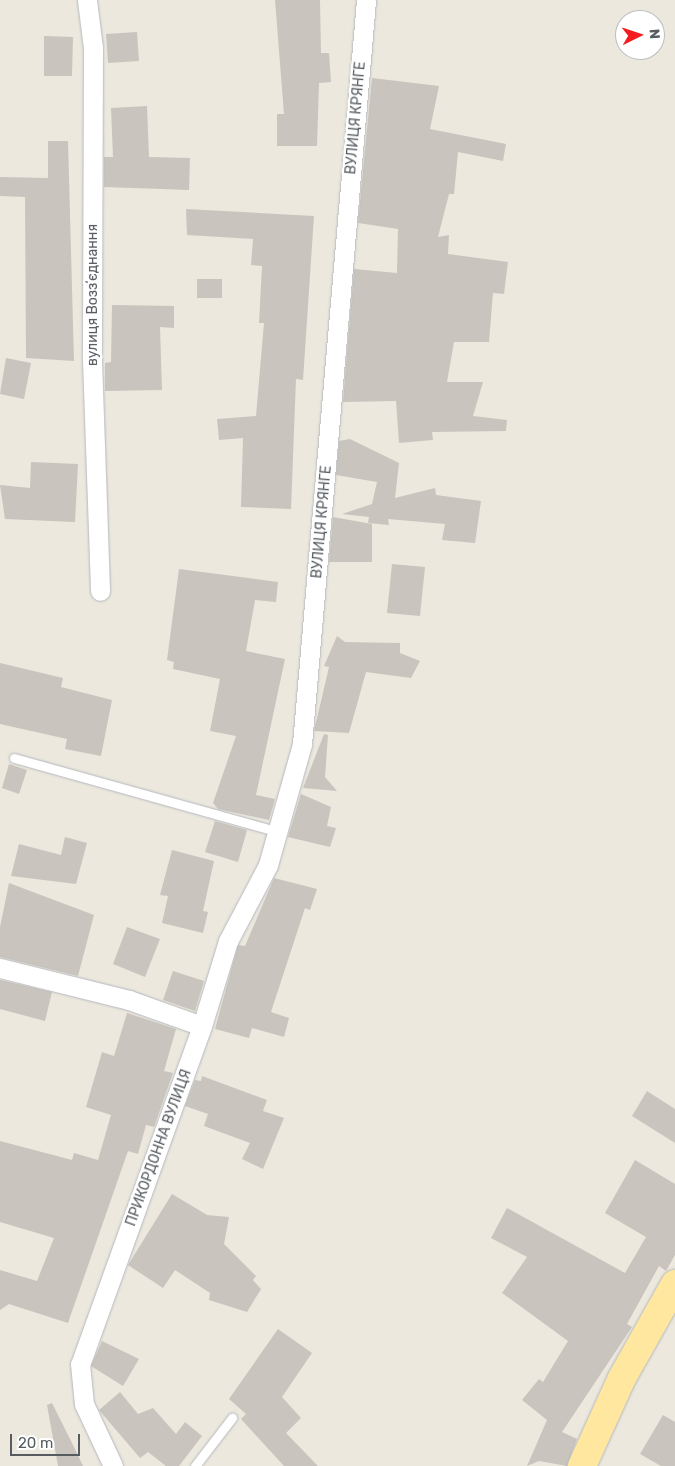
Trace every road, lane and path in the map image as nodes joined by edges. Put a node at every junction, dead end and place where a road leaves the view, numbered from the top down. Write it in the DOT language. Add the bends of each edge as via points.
graph roads {
  1 [pos="86,0"];
  2 [pos="366,0"];
  3 [pos="100,591"];
  4 [pos="14,758"];
  5 [pos="279,832"];
  6 [pos="0,968"];
  7 [pos="202,1026"];
  8 [pos="675,1284"];
  9 [pos="232,1418"];
  10 [pos="113,1466"];
  11 [pos="195,1466"];
  12 [pos="582,1466"];
  1 -- 3 [label="street, вулиця Воззʼєднання" via="94,48 92,360"];
  2 -- 5 [label="street, ВУЛИЦЯ КРЯНГЕ" via="306,706 302,744"];
  4 -- 5 [label="lane"];
  5 -- 7 [label="street, ВУЛИЦЯ КРЯНГЕ" via="268,865 228,941"];
  6 -- 7 [label="street" via="130,1000"];
  7 -- 10 [label="street, ПРИКОРДОННА ВУЛИЦЯ" via="80,1364 84,1404"];
  8 -- 12 [label="main road" via="622,1378"];
  9 -- 11 [label="lane"];
}
